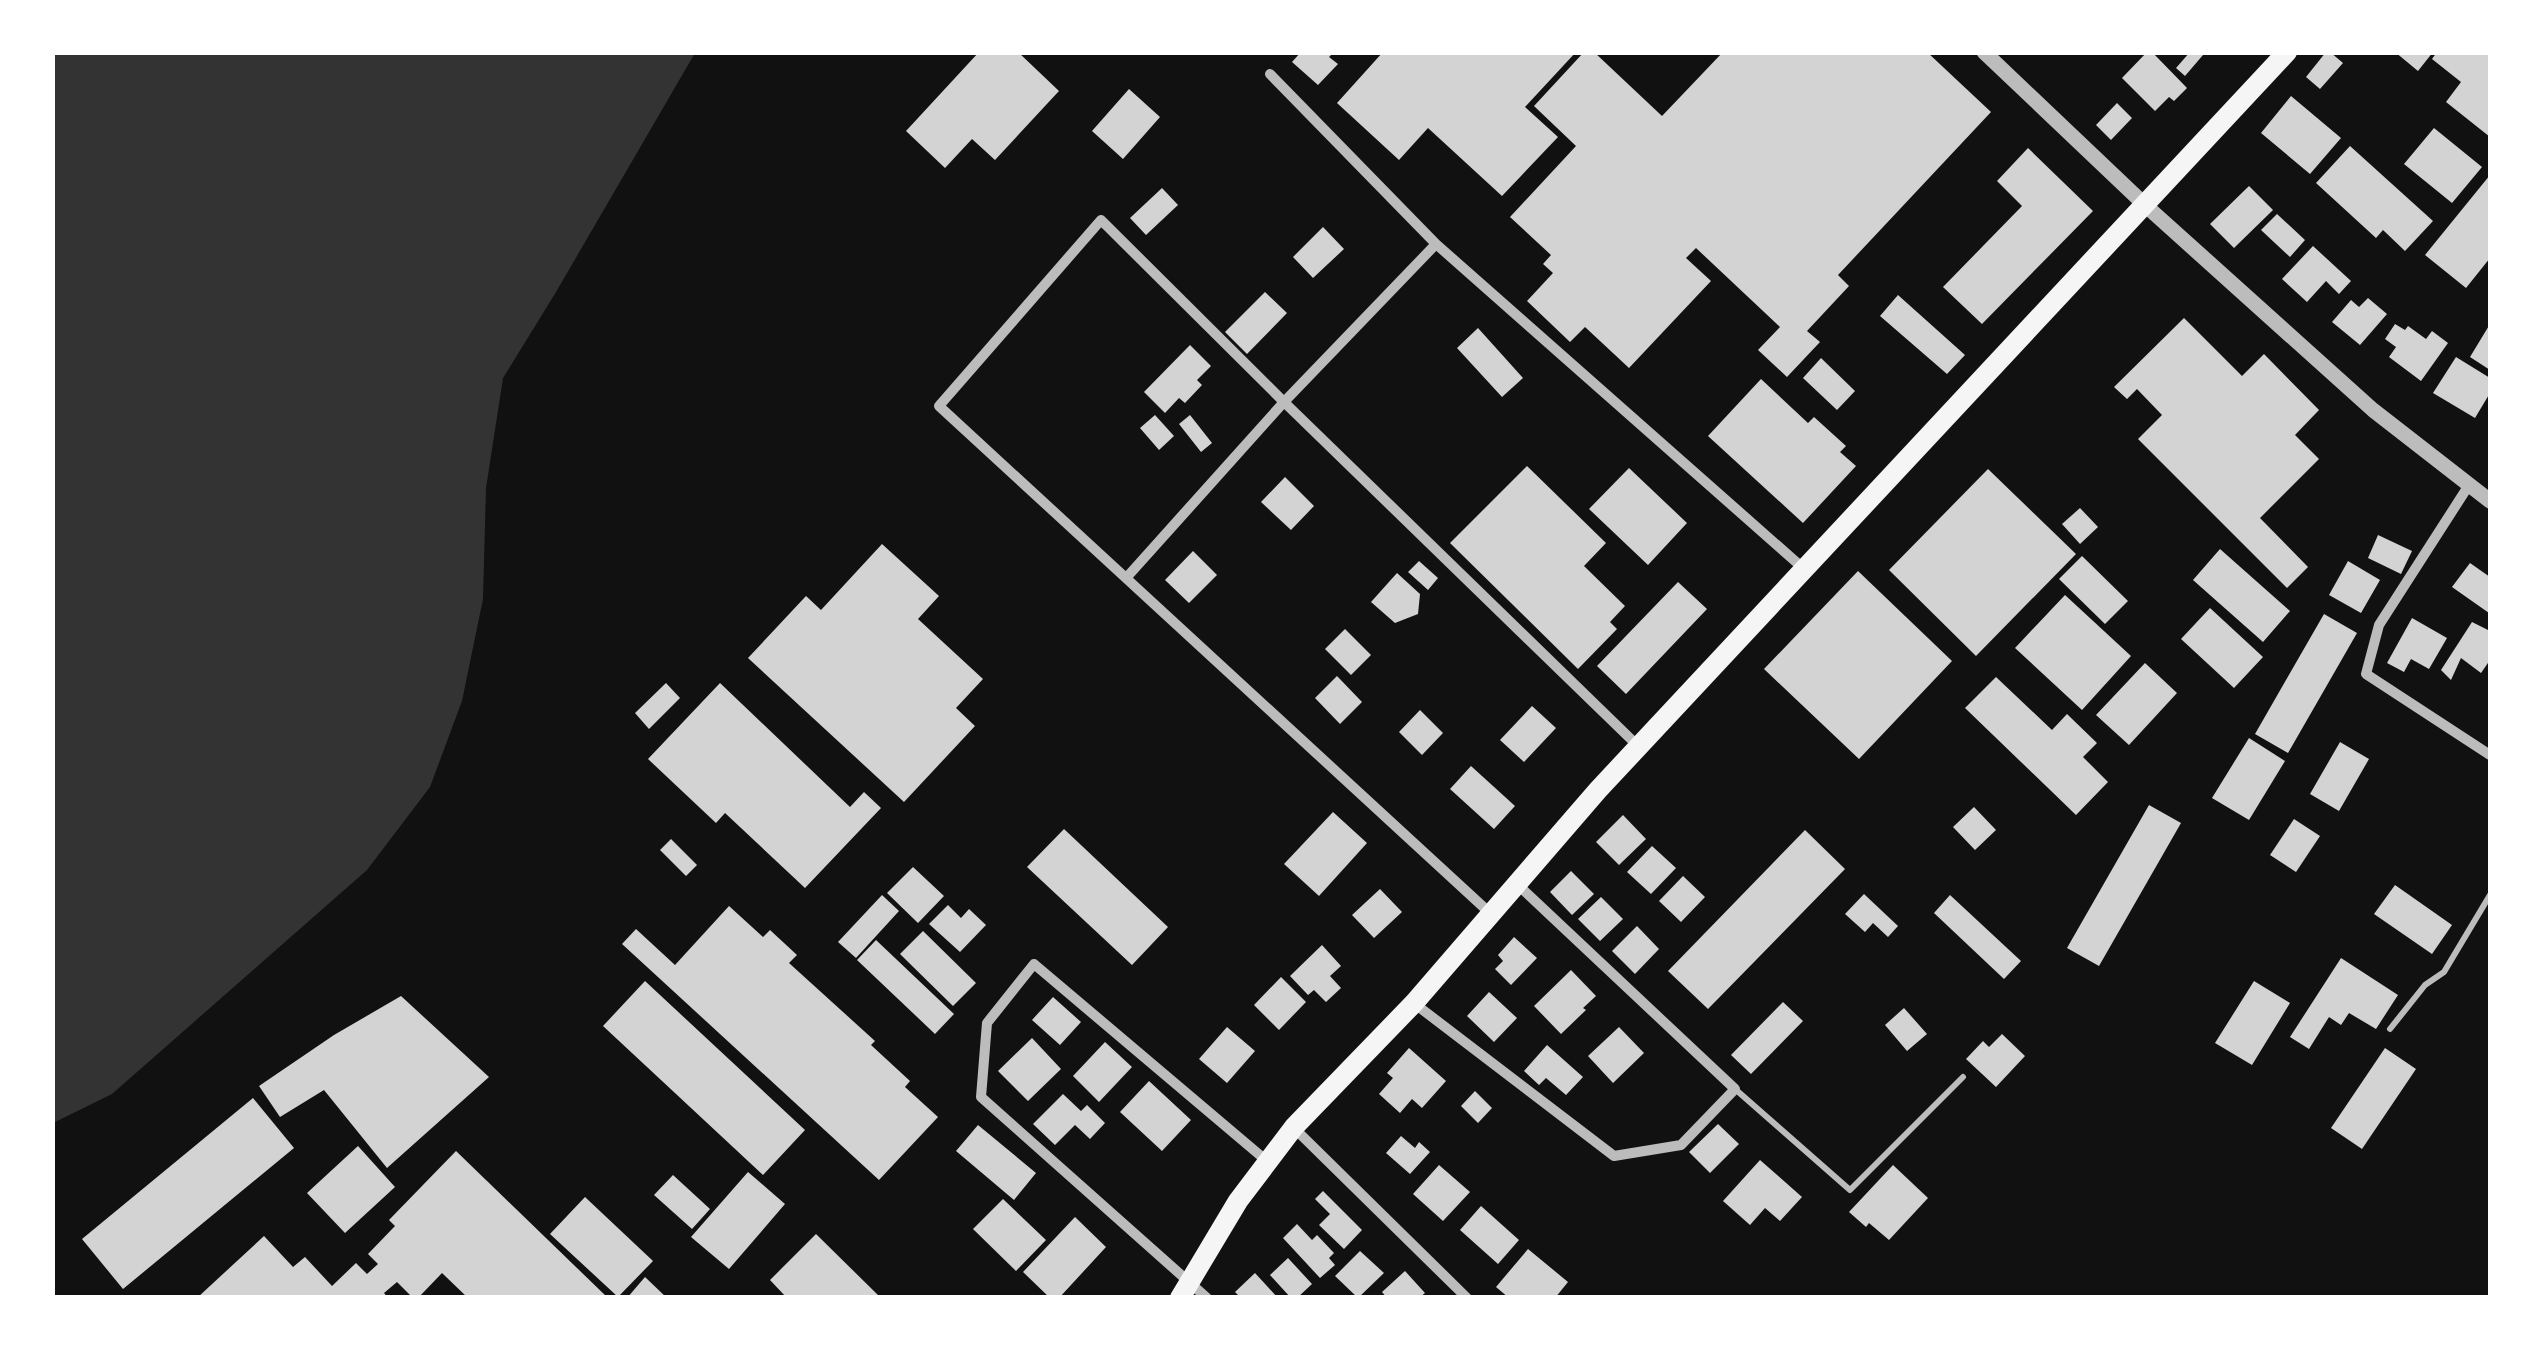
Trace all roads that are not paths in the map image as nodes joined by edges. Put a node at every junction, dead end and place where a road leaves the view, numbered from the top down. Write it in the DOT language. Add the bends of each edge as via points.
graph roads {
  1 [pos="1984,52"];
  2 [pos="2287,52"];
  3 [pos="1270,74"];
  4 [pos="2145,205"];
  5 [pos="1436,244"];
  6 [pos="1284,402"];
  7 [pos="2469,485"];
  8 [pos="2490,501"];
  9 [pos="1804,569"];
  10 [pos="1127,577"];
  11 [pos="1639,746"];
  12 [pos="2490,756"];
  13 [pos="1517,884"];
  14 [pos="2490,895"];
  15 [pos="1491,914"];
  16 [pos="1414,1003"];
  17 [pos="2390,1029"];
  18 [pos="1963,1077"];
  19 [pos="1735,1088"];
  20 [pos="1294,1127"];
  21 [pos="1268,1162"];
  22 [pos="1185,1289"];
  23 [pos="1207,1298"];
  24 [pos="1468,1298"];
  1 -- 4 [label="street"];
  2 -- 4 [label="main road"];
  3 -- 5 [label="street"];
  4 -- 7 [label="street" via="2373,410"];
  4 -- 9 [label="main road"];
  5 -- 6 [label="street"];
  5 -- 9 [label="street"];
  6 -- 10 [label="street"];
  6 -- 10 [label="street" via="1102,220 939,406"];
  6 -- 11 [label="street"];
  7 -- 8 [label="street"];
  7 -- 12 [label="street" via="2379,625 2366,674"];
  9 -- 11 [label="main road"];
  10 -- 15 [label="street"];
  11 -- 13 [label="main road"];
  13 -- 15 [label="main road"];
  13 -- 19 [label="street"];
  14 -- 17 [label="lane" via="2444,972"];
  15 -- 16 [label="main road"];
  16 -- 19 [label="street" via="1614,1156 1680,1146"];
  16 -- 20 [label="main road"];
  18 -- 19 [label="lane" via="1850,1190"];
  20 -- 21 [label="main road"];
  20 -- 24 [label="street"];
  21 -- 22 [label="main road"];
  21 -- 22 [label="street" via="1034,964 987,1023 982,1097"];
  22 -- 23 [label="street"];
}
